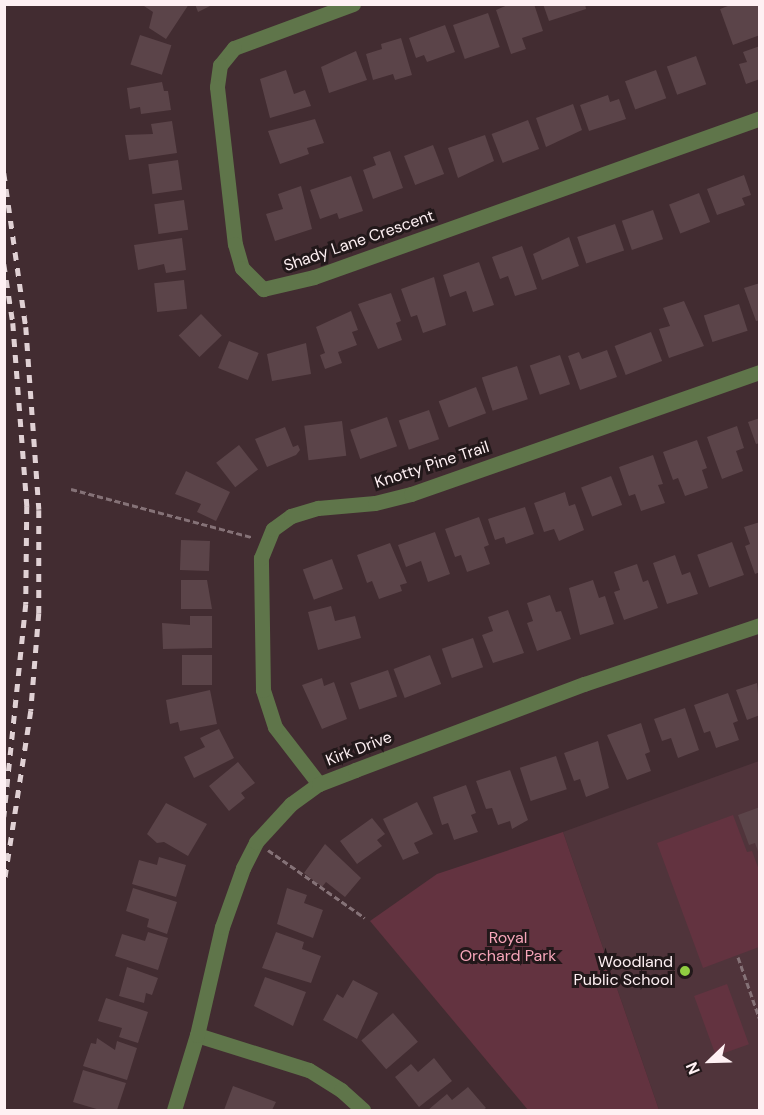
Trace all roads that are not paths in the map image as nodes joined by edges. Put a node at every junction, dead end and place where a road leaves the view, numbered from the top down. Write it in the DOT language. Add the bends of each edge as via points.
graph roads {
  1 [pos="352,4"];
  2 [pos="759,118"];
  3 [pos="759,372"];
  4 [pos="759,625"];
  5 [pos="319,784"];
  6 [pos="197,1035"];
  7 [pos="174,1110"];
  8 [pos="363,1110"];
  1 -- 2 [label="street, Shady Lane Crescent" via="234,48 220,65 217,87 235,244 242,268 263,289 314,277"];
  3 -- 5 [label="street, Knotty Pine Trail" via="411,494 291,516 273,529 261,558 263,690 275,727"];
  4 -- 5 [label="street, Kirk Drive" via="584,684"];
  5 -- 6 [label="street, Kirk Drive" via="274,820 256,842 222,927"];
  6 -- 7 [label="street, Kirk Drive"];
  6 -- 8 [label="street" via="309,1070"];
}
